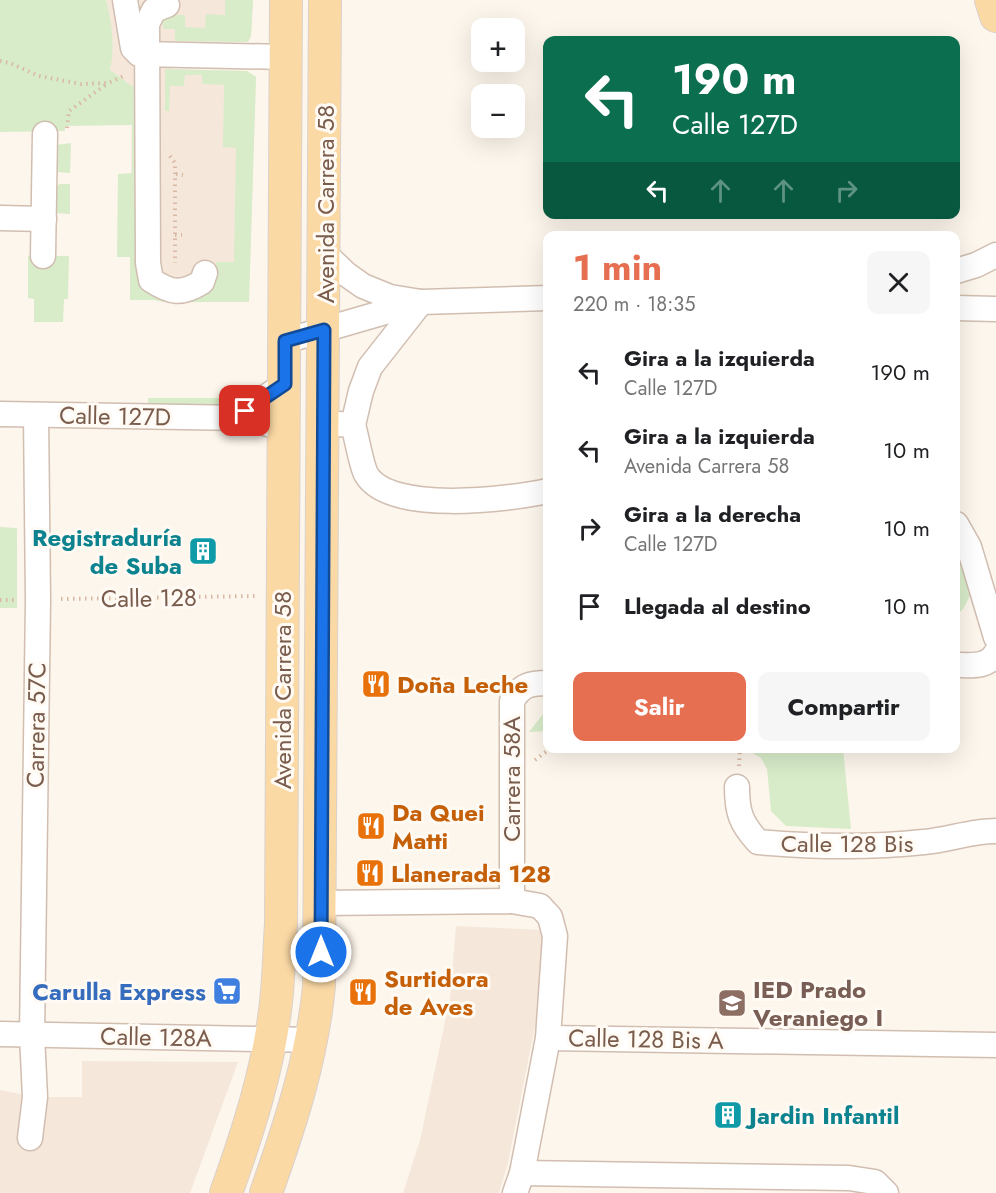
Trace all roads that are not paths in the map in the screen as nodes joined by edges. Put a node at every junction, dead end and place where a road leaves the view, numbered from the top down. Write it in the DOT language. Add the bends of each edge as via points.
graph roads {
  1 [pos="125,0"];
  2 [pos="286,0"];
  3 [pos="325,0"];
  4 [pos="991,0"];
  5 [pos="167,5"];
  6 [pos="996,16"];
  7 [pos="285,57"];
  8 [pos="147,65"];
  9 [pos="45,134"];
  10 [pos="0,218"];
  11 [pos="44,219"];
  12 [pos="324,253"];
  13 [pos="996,255"];
  14 [pos="42,256"];
  15 [pos="960,270"];
  16 [pos="205,273"];
  17 [pos="543,298"];
  18 [pos="421,302"];
  19 [pos="960,308"];
  20 [pos="996,309"];
  21 [pos="324,330"];
  22 [pos="285,341"];
  23 [pos="285,384"];
  24 [pos="0,414"];
  25 [pos="36,415"];
  26 [pos="229,417"];
  27 [pos="339,424"];
  28 [pos="284,431"];
  29 [pos="543,492"];
  30 [pos="960,531"];
  31 [pos="995,650"];
  32 [pos="960,665"];
  33 [pos="543,683"];
  34 [pos="736,787"];
  35 [pos="996,831"];
  36 [pos="512,901"];
  37 [pos="321,903"];
  38 [pos="0,1034"];
  39 [pos="32,1035"];
  40 [pos="548,1038"];
  41 [pos="270,1040"];
  42 [pos="313,1041"];
  43 [pos="996,1045"];
  44 [pos="30,1138"];
  45 [pos="518,1183"];
  46 [pos="880,1188"];
  47 [pos="226,1193"];
  48 [pos="266,1193"];
  1 -- 8 [label="street" via="133,48"];
  2 -- 7 [label="main road, Avenida Carrera 58"];
  3 -- 12 [label="main road, Avenida Carrera 58"];
  4 -- 6 [label="main road"];
  5 -- 8 [label="street" via="159,7 147,24"];
  7 -- 8 [label="street"];
  7 -- 22 [label="main road, Avenida Carrera 58"];
  8 -- 16 [label="street" via="151,280 166,290 188,291 202,282"];
  9 -- 11 [label="street"];
  10 -- 11 [label="street"];
  11 -- 14 [label="street"];
  12 -- 18 [label="street" via="363,286 390,297"];
  12 -- 21 [label="main road, Avenida Carrera 58"];
  13 -- 15 [label="street"];
  17 -- 18 [label="street"];
  18 -- 21 [label="street"];
  18 -- 27 [label="street" via="370,367 361,391"];
  19 -- 20 [label="street"];
  21 -- 22 [label="street"];
  21 -- 27 [label="main road, Avenida Carrera 58"];
  22 -- 23 [label="main road, Avenida Carrera 58"];
  23 -- 26 [label="street, Calle 127D"];
  23 -- 28 [label="main road, Avenida Carrera 58"];
  24 -- 25 [label="street, Calle 127D"];
  25 -- 26 [label="street, Calle 127D"];
  25 -- 39 [label="street, Carrera 57C" via="38,600"];
  26 -- 28 [label="street, Calle 127D" via="258,420"];
  27 -- 29 [label="street" via="366,474 390,491 417,498 467,502"];
  27 -- 37 [label="main road, Avenida Carrera 58"];
  28 -- 41 [label="main road, Avenida Carrera 58" via="281,924"];
  30 -- 31 [label="street" via="969,547"];
  31 -- 32 [label="street" via="984,664"];
  33 -- 36 [label="street, Carrera 58A" via="525,685 512,701"];
  34 -- 35 [label="street, Calle 128 Bis" via="737,809 745,828 758,842 870,847"];
  36 -- 37 [label="street"];
  36 -- 40 [label="street" via="540,906 550,917 555,936"];
  37 -- 42 [label="main road, Avenida Carrera 58"];
  38 -- 39 [label="street, Calle 128A"];
  39 -- 41 [label="street, Calle 128A"];
  39 -- 44 [label="street, Carrera 57C" via="35,1097"];
  40 -- 43 [label="street, Calle 128 Bis A"];
  40 -- 45 [label="street"];
  41 -- 42 [label="street, Calle 128A"];
  41 -- 47 [label="main road, Avenida Carrera 58" via="245,1138"];
  42 -- 48 [label="main road, Avenida Carrera 58" via="298,1101"];
  45 -- 46 [label="street" via="849,1178"];
}
